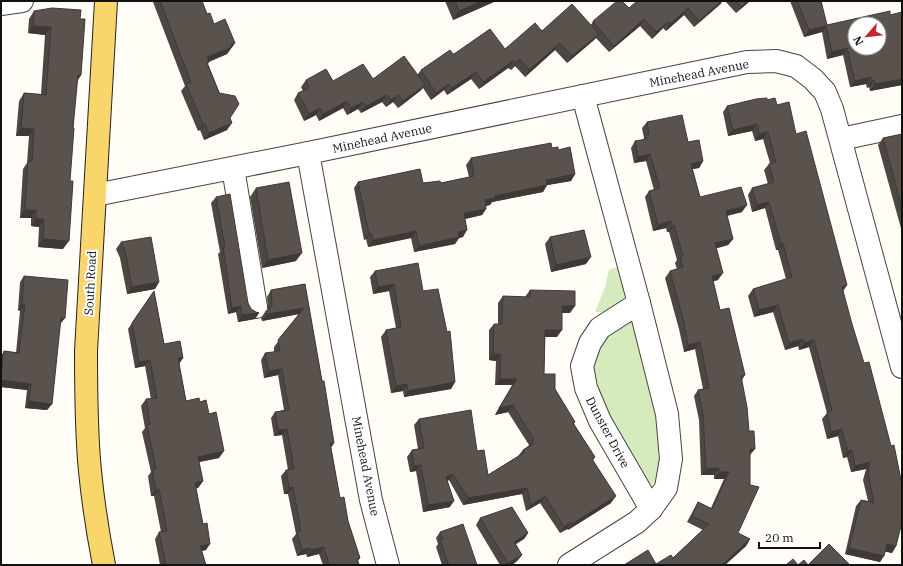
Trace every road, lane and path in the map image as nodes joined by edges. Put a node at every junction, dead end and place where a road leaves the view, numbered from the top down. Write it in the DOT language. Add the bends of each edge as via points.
graph roads {
  1 [pos="22,1"];
  2 [pos="106,1"];
  3 [pos="1,4"];
  4 [pos="583,96"];
  5 [pos="902,126"];
  6 [pos="841,139"];
  7 [pos="308,153"];
  8 [pos="233,168"];
  9 [pos="95,195"];
  10 [pos="639,303"];
  11 [pos="256,307"];
  12 [pos="902,367"];
  13 [pos="651,509"];
  14 [pos="104,565"];
  15 [pos="388,565"];
  16 [pos="569,565"];
  1 -- 3 [label="street"];
  2 -- 9 [label="main road, South Road"];
  4 -- 6 [label="street, Minehead Avenue" via="747,62 776,61 796,66 825,92"];
  4 -- 7 [label="street, Minehead Avenue"];
  4 -- 10 [label="street"];
  5 -- 6 [label="street"];
  6 -- 12 [label="street, Minehead Avenue"];
  7 -- 8 [label="street, Minehead Avenue"];
  7 -- 15 [label="street, Minehead Avenue" via="371,500"];
  8 -- 9 [label="street, Minehead Avenue"];
  8 -- 11 [label="street"];
  9 -- 14 [label="main road, South Road" via="86,351 86,406 90,470"];
  10 -- 13 [label="street" via="667,414 671,459 666,488"];
  10 -- 13 [label="street, Dunster Drive" via="600,328 590,343 582,366 586,388 600,421"];
  13 -- 16 [label="street" via="637,522"];
}
